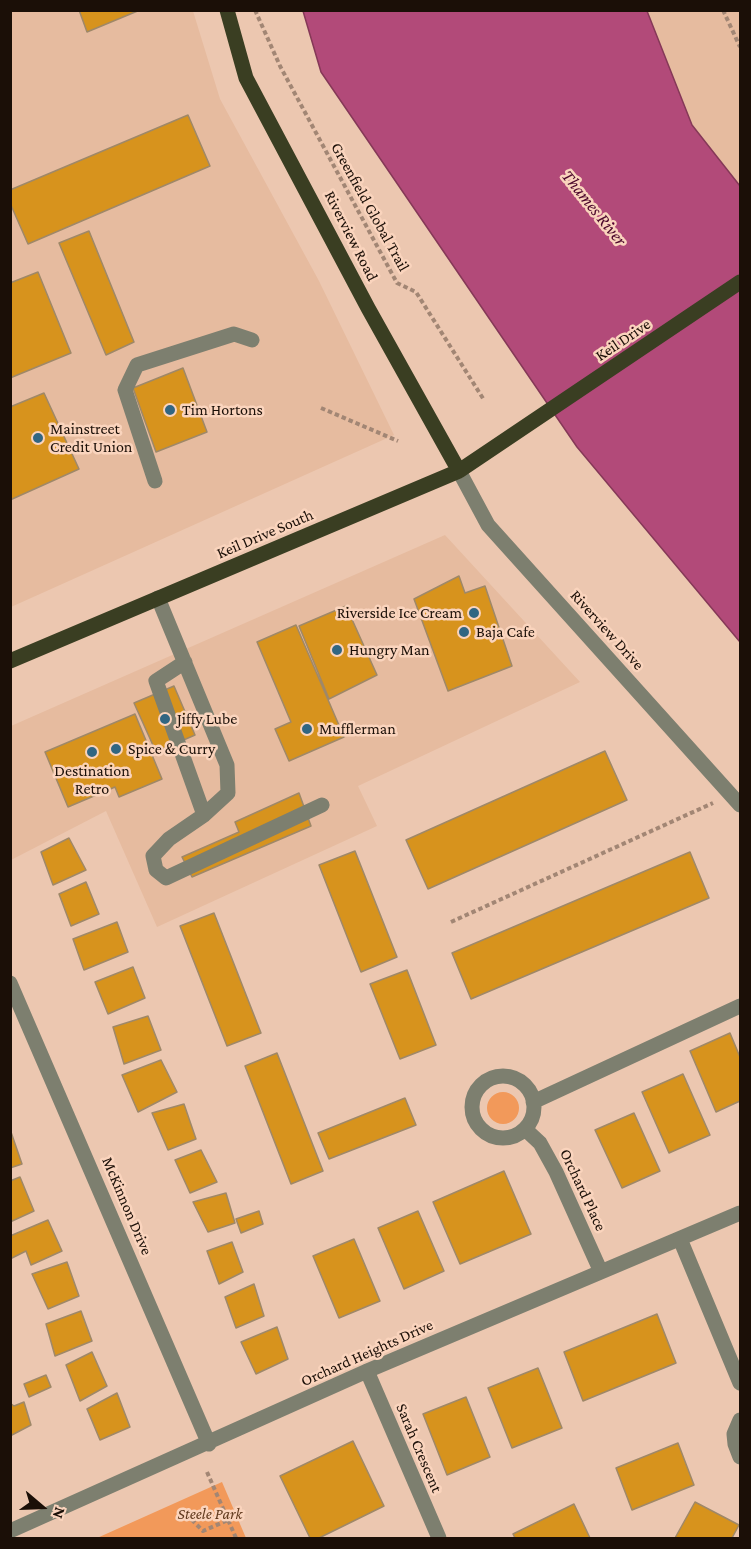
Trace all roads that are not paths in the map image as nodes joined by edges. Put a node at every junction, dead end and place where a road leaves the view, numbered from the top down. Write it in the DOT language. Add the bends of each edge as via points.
graph roads {
  1 [pos="226,10"];
  2 [pos="741,282"];
  3 [pos="252,340"];
  4 [pos="527,428"];
  5 [pos="459,471"];
  6 [pos="155,481"];
  7 [pos="158,598"];
  8 [pos="10,661"];
  9 [pos="185,662"];
  10 [pos="736,800"];
  11 [pos="322,805"];
  12 [pos="204,815"];
  13 [pos="10,984"];
  14 [pos="741,1006"];
  15 [pos="534,1102"];
  16 [pos="525,1129"];
  17 [pos="741,1212"];
  18 [pos="680,1239"];
  19 [pos="601,1272"];
  20 [pos="367,1371"];
  21 [pos="741,1383"];
  22 [pos="741,1420"];
  23 [pos="209,1444"];
  24 [pos="741,1457"];
  25 [pos="10,1531"];
  26 [pos="439,1539"];
  1 -- 5 [label="main road, Riverview Road" via="246,78"];
  2 -- 4 [label="main road, Keil Drive"];
  3 -- 6 [label="street" via="234,334 137,365 125,390"];
  4 -- 5 [label="main road, Keil Drive South"];
  5 -- 7 [label="main road, Keil Drive South"];
  5 -- 10 [label="street, Riverview Drive" via="488,525"];
  7 -- 8 [label="main road, Keil Drive South"];
  7 -- 9 [label="street"];
  9 -- 12 [label="street" via="227,765 228,793"];
  9 -- 12 [label="street" via="156,681"];
  11 -- 12 [label="street" via="166,878 156,870 153,856 169,839"];
  13 -- 23 [label="street, McKinnon Drive"];
  14 -- 15 [label="street"];
  15 -- 16 [label="street" via="534,1112"];
  15 -- 16 [label="street" via="524,1085 507,1076 488,1080 474,1095 473,1116 486,1133 506,1138"];
  16 -- 19 [label="street, Orchard Place" via="540,1143 556,1172"];
  17 -- 18 [label="street, Orchard Heights Drive"];
  18 -- 19 [label="street, Orchard Heights Drive"];
  18 -- 21 [label="street"];
  19 -- 20 [label="street, Orchard Heights Drive"];
  20 -- 23 [label="street, Orchard Heights Drive"];
  20 -- 26 [label="street, Sarah Crescent"];
  22 -- 24 [label="street" via="734,1434"];
  23 -- 25 [label="street, Orchard Heights Drive"];
}
